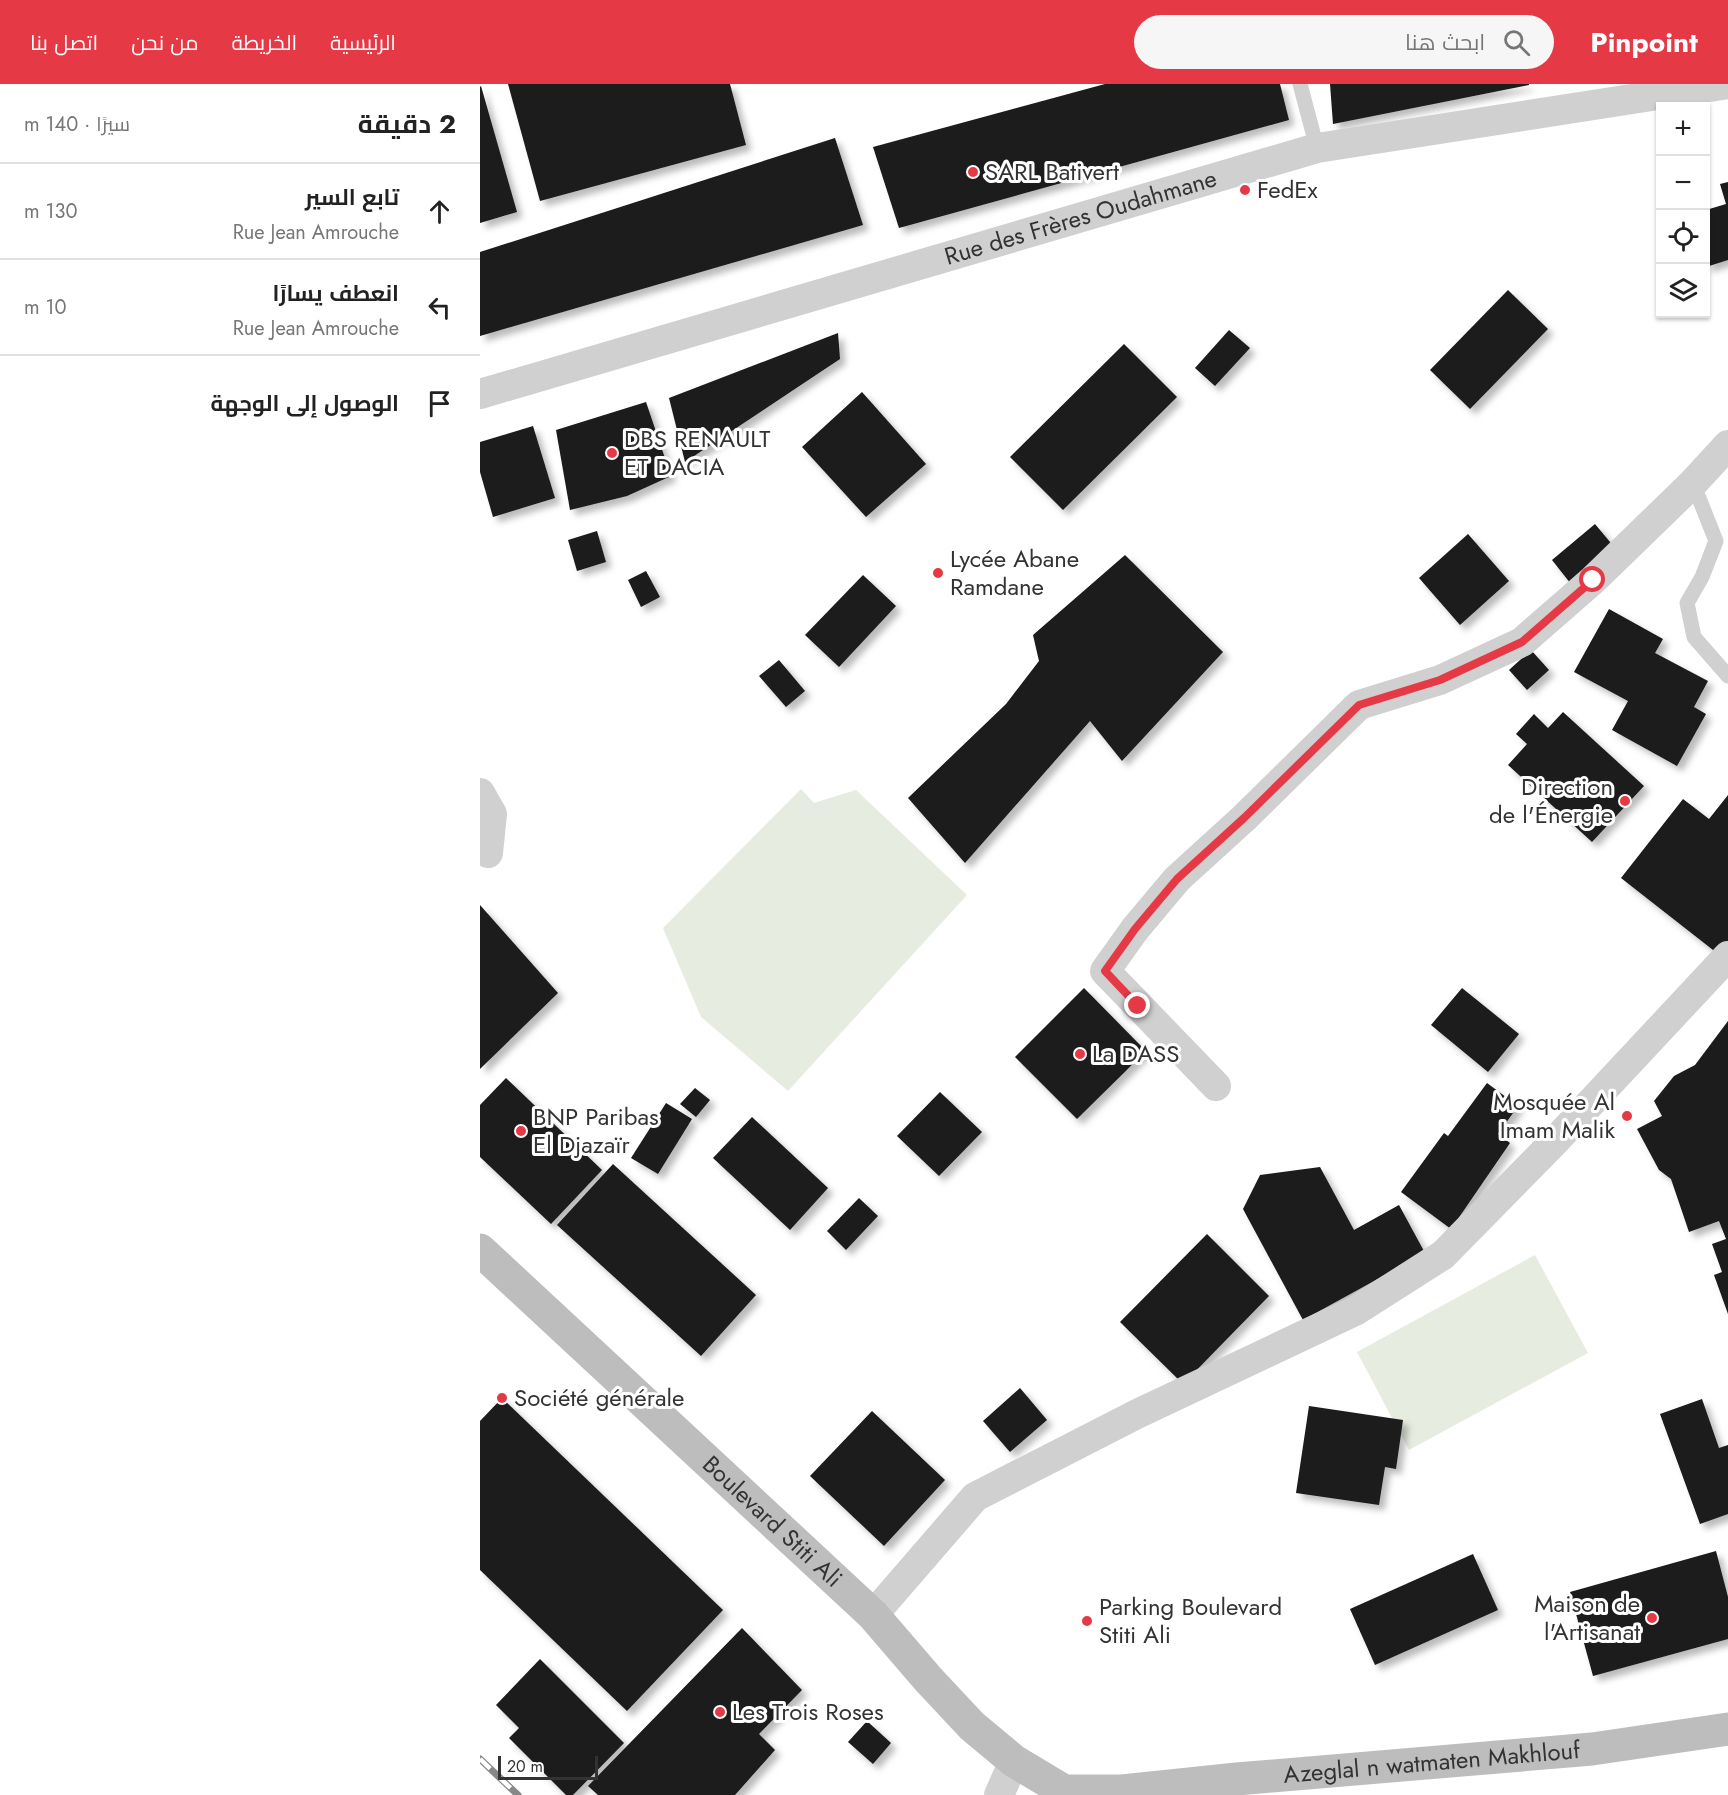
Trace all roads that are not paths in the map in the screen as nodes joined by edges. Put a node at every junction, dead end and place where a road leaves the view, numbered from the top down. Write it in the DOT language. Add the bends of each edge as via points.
graph roads {
  1 [pos="1300,84"];
  2 [pos="1728,84"];
  3 [pos="1317,148"];
  4 [pos="480,394"];
  5 [pos="1728,445"];
  6 [pos="1693,483"];
  7 [pos="1728,676"];
  8 [pos="480,793"];
  9 [pos="488,853"];
  10 [pos="1728,956"];
  11 [pos="1216,1086"];
  12 [pos="480,1250"];
  13 [pos="873,1616"];
  14 [pos="1728,1729"];
  15 [pos="1014,1761"];
  16 [pos="1244,1787"];
  17 [pos="1064,1791"];
  18 [pos="999,1795"];
  1 -- 3 [label="lane"];
  2 -- 3 [label="street, Rue des Frères Oudahmane"];
  3 -- 4 [label="street, Rue des Frères Oudahmane"];
  5 -- 6 [label="street"];
  6 -- 7 [label="lane" via="1716,541 1687,603 1694,637"];
  6 -- 11 [label="street" via="1522,642 1440,680 1359,705 1177,879 1135,929 1105,971"];
  8 -- 9 [label="street" via="492,814"];
  10 -- 13 [label="street" via="1443,1255 1355,1311 1137,1414 975,1497"];
  12 -- 13 [label="main road, Boulevard Stiti Ali"];
  13 -- 15 [label="main road, Boulevard Stiti Ali" via="972,1726"];
  14 -- 16 [label="main road, Azeglal n watmaten Makhlouf" via="1592,1749"];
  15 -- 17 [label="main road, Boulevard Stiti Ali"];
  15 -- 18 [label="street"];
  16 -- 17 [label="main road, Azeglal n watmaten Makhlouf"];
}
